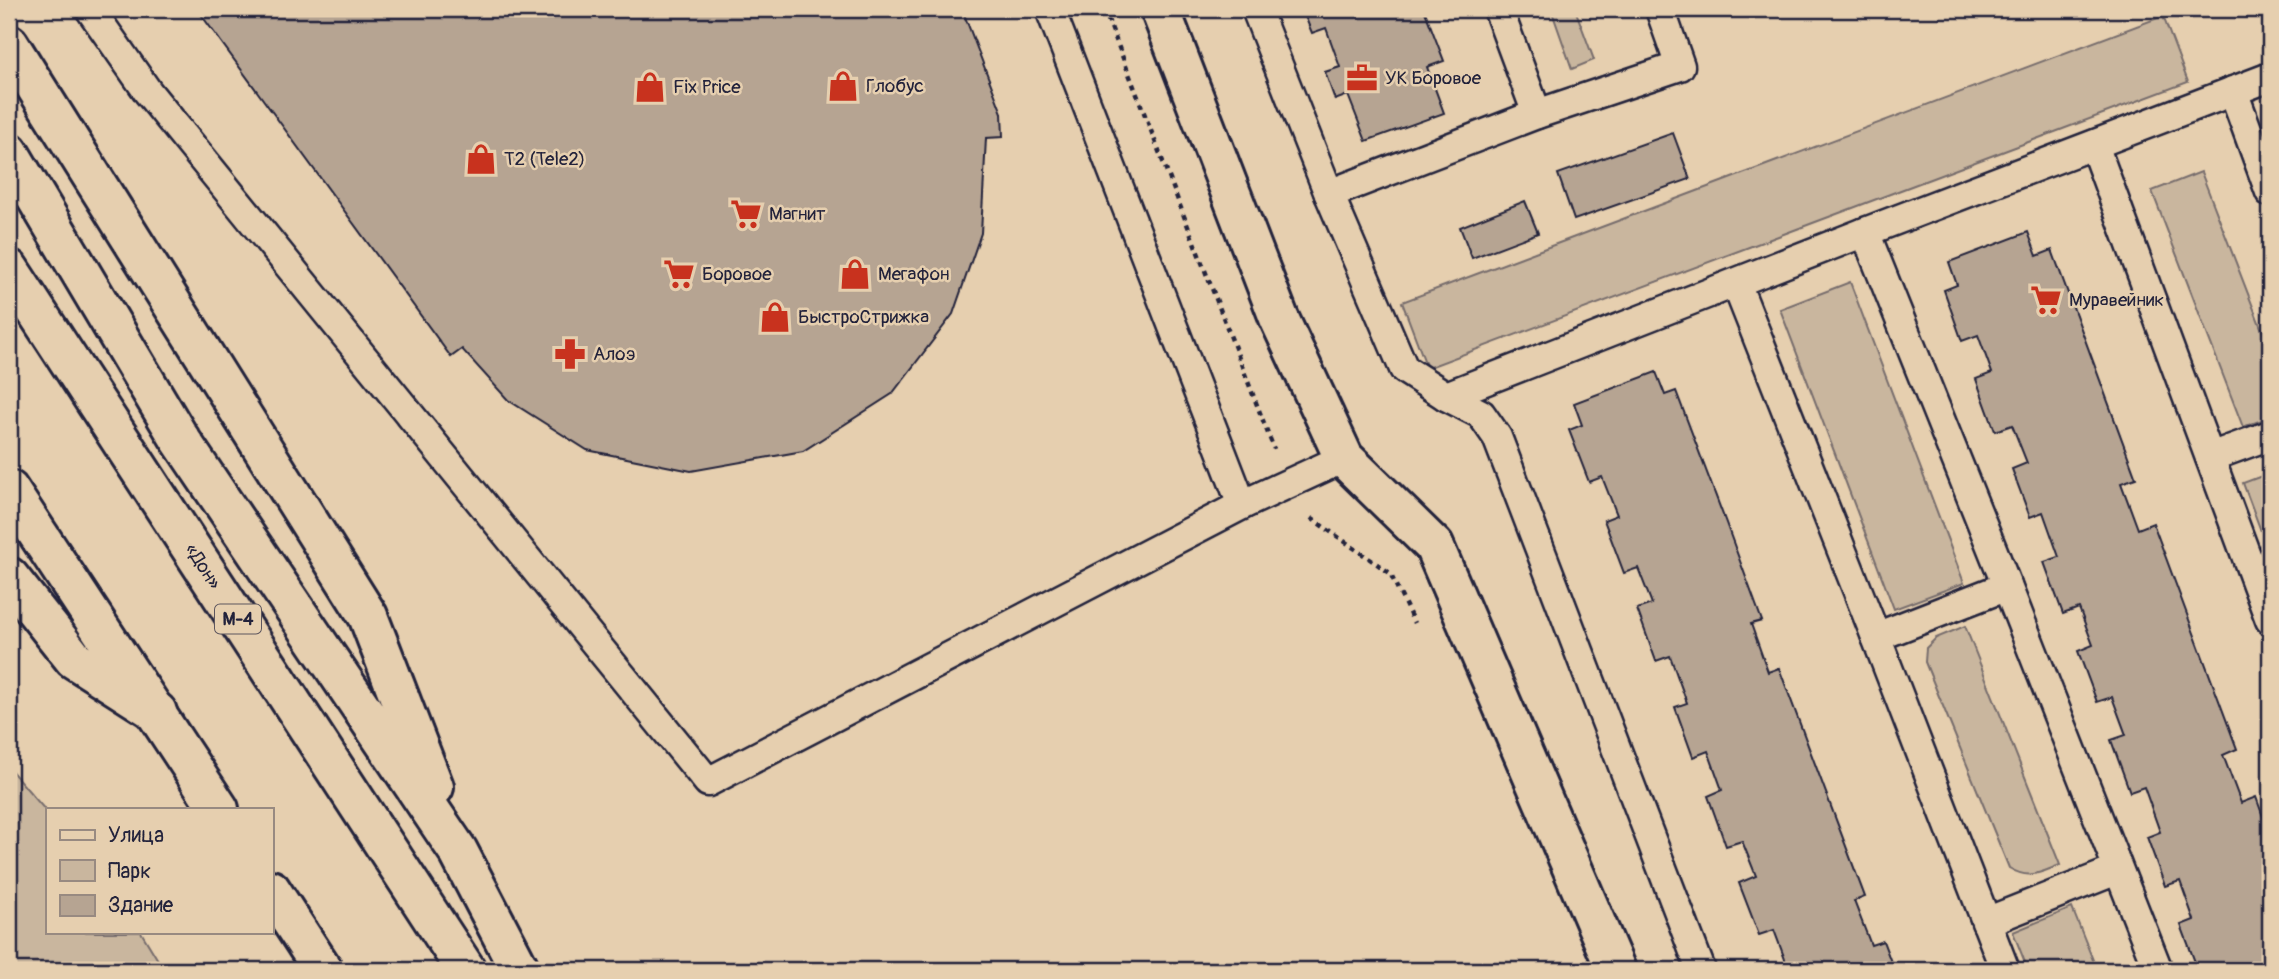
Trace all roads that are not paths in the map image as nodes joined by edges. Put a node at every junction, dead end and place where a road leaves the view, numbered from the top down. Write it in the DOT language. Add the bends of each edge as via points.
graph roads {
  1 [pos="90,9"];
  2 [pos="1050,9"];
  3 [pos="1160,9"];
  4 [pos="1256,9"];
  5 [pos="1498,9"];
  6 [pos="1660,9"];
  7 [pos="9,44"];
  8 [pos="2270,77"];
  9 [pos="2233,91"];
  10 [pos="1537,114"];
  11 [pos="2094,145"];
  12 [pos="9,152"];
  13 [pos="2270,192"];
  14 [pos="1329,194"];
  15 [pos="1865,232"];
  16 [pos="9,269"];
  17 [pos="1735,283"];
  18 [pos="1446,396"];
  19 [pos="2270,435"];
  20 [pos="2210,457"];
  21 [pos="1344,458"];
  22 [pos="9,490"];
  23 [pos="1242,505"];
  24 [pos="9,576"];
  25 [pos="2007,586"];
  26 [pos="2270,620"];
  27 [pos="1876,637"];
  28 [pos="157,712"];
  29 [pos="218,808"];
  30 [pos="458,851"];
  31 [pos="2117,870"];
  32 [pos="273,893"];
  33 [pos="1986,922"];
  34 [pos="323,970"];
  35 [pos="466,970"];
  36 [pos="520,970"];
  37 [pos="1616,970"];
  38 [pos="1701,970"];
  39 [pos="2005,970"];
  40 [pos="2158,970"];
  1 -- 23 [label="lane" via="148,92 708,782"];
  2 -- 23 [label="lane"];
  3 -- 21 [label="main road" via="1279,318"];
  4 -- 14 [label="lane"];
  5 -- 10 [label="lane"];
  6 -- 10 [label="lane" via="1680,66"];
  7 -- 30 [label="main road" via="368,616"];
  8 -- 9 [label="lane"];
  9 -- 11 [label="lane"];
  9 -- 13 [label="lane"];
  10 -- 14 [label="lane"];
  11 -- 15 [label="lane"];
  11 -- 20 [label="lane"];
  12 -- 30 [label="main road" via="178,436"];
  14 -- 18 [label="lane" via="1404,369"];
  15 -- 17 [label="lane"];
  15 -- 25 [label="lane"];
  16 -- 35 [label="main road, «Дон» / М-4"];
  17 -- 18 [label="lane"];
  17 -- 27 [label="lane"];
  18 -- 38 [label="lane" via="1481,414 1497,437"];
  19 -- 20 [label="lane"];
  20 -- 26 [label="lane"];
  21 -- 23 [label="lane"];
  21 -- 37 [label="main road" via="1434,546"];
  22 -- 28 [label="main road"];
  24 -- 28 [label="main road" via="74,659"];
  25 -- 27 [label="lane"];
  25 -- 31 [label="lane"];
  27 -- 33 [label="lane"];
  28 -- 29 [label="main road"];
  30 -- 36 [label="main road"];
  31 -- 33 [label="lane"];
  31 -- 40 [label="lane"];
  32 -- 34 [label="main road"];
  33 -- 39 [label="lane"];
}
